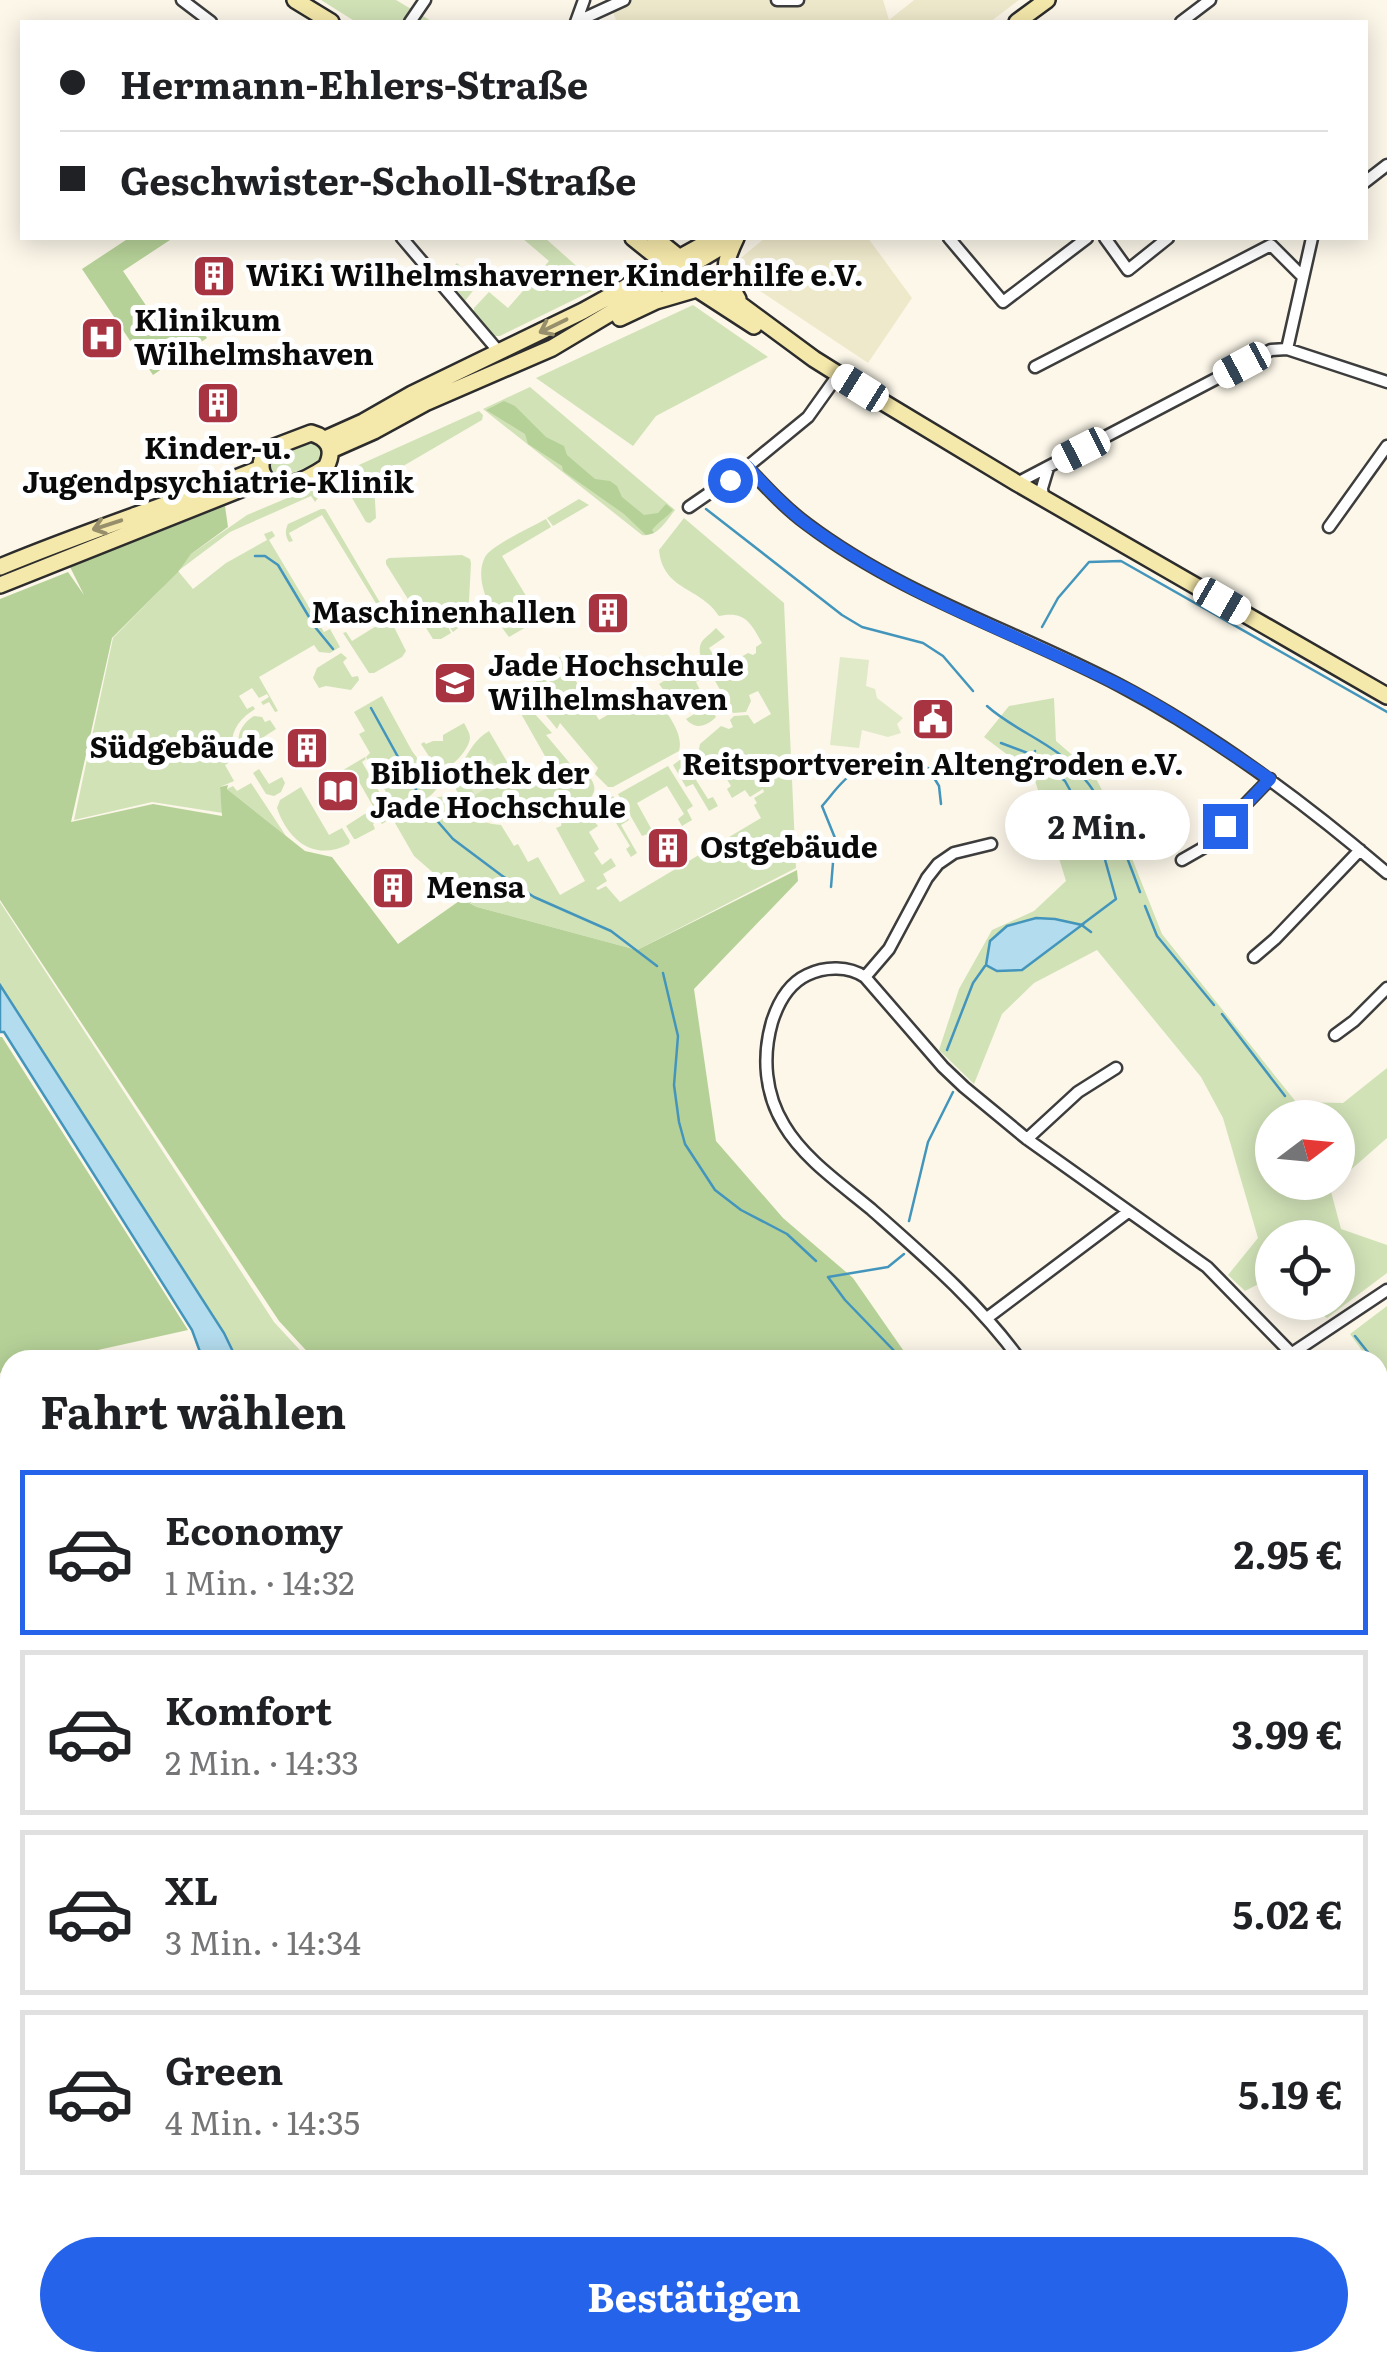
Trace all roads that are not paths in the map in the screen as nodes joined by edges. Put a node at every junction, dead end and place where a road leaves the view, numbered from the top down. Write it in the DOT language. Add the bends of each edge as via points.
graph roads {
  1 [pos="182,0"];
  2 [pos="296,0"];
  3 [pos="624,0"];
  4 [pos="776,0"];
  5 [pos="798,0"];
  6 [pos="1047,0"];
  7 [pos="1202,3"];
  8 [pos="208,20"];
  9 [pos="328,20"];
  10 [pos="580,20"];
  11 [pos="1021,20"];
  12 [pos="1183,20"];
  13 [pos="404,240"];
  14 [pos="633,240"];
  15 [pos="635,240"];
  16 [pos="656,240"];
  17 [pos="712,240"];
  18 [pos="732,240"];
  19 [pos="735,240"];
  20 [pos="951,240"];
  21 [pos="1084,240"];
  22 [pos="1106,240"];
  23 [pos="1166,240"];
  24 [pos="1311,240"];
  25 [pos="678,265"];
  26 [pos="1302,276"];
  27 [pos="639,280"];
  28 [pos="697,289"];
  29 [pos="743,307"];
  30 [pos="552,348"];
  31 [pos="1287,350"];
  32 [pos="500,353"];
  33 [pos="814,359"];
  34 [pos="1035,367"];
  35 [pos="838,374"];
  36 [pos="1387,382"];
  37 [pos="328,444"];
  38 [pos="1387,446"];
  39 [pos="747,466"];
  40 [pos="1048,468"];
  41 [pos="264,473"];
  42 [pos="1016,483"];
  43 [pos="1043,498"];
  44 [pos="689,507"];
  45 [pos="1330,527"];
  46 [pos="0,566"];
  47 [pos="0,585"];
  48 [pos="1387,696"];
  49 [pos="1270,779"];
  50 [pos="990,844"];
  51 [pos="1360,850"];
  52 [pos="1182,860"];
  53 [pos="1387,872"];
  54 [pos="1254,957"];
  55 [pos="865,977"];
  56 [pos="1387,988"];
  57 [pos="1335,1035"];
  58 [pos="1116,1068"];
  59 [pos="1027,1140"];
  60 [pos="1128,1212"];
  61 [pos="1387,1290"];
  62 [pos="988,1318"];
  63 [pos="1012,1350"];
  64 [pos="1281,1350"];
  65 [pos="1297,1350"];
  1 -- 8 [label="street"];
  2 -- 9 [label="main road"];
  3 -- 10 [label="street"];
  4 -- 5 [label="street"];
  6 -- 11 [label="main road"];
  7 -- 12 [label="street"];
  13 -- 32 [label="street"];
  14 -- 27 [label="main road" via="642,260"];
  15 -- 25 [label="main road"];
  16 -- 25 [label="main road"];
  17 -- 25 [label="main road"];
  18 -- 25 [label="main road"];
  19 -- 29 [label="main road" via="725,271"];
  20 -- 21 [label="street" via="1003,302"];
  22 -- 23 [label="street" via="1128,270"];
  24 -- 26 [label="street"];
  25 -- 27 [label="main road"];
  25 -- 28 [label="main road"];
  25 -- 29 [label="main road"];
  25 -- 30 [label="main road"];
  26 -- 31 [label="street"];
  26 -- 34 [label="street" via="1271,245"];
  27 -- 32 [label="main road, one-way"];
  28 -- 30 [label="main road"];
  28 -- 33 [label="main road" via="792,352"];
  29 -- 33 [label="main road"];
  30 -- 37 [label="main road" via="374,431"];
  31 -- 36 [label="street"];
  31 -- 40 [label="street" via="1271,350"];
  32 -- 37 [label="main road"];
  33 -- 35 [label="main road"];
  35 -- 39 [label="street" via="808,417"];
  35 -- 42 [label="main road"];
  37 -- 41 [label="main road" via="311,433 269,449 261,462"];
  37 -- 41 [label="main road" via="326,467 293,483 278,486"];
  38 -- 45 [label="street"];
  39 -- 44 [label="street"];
  39 -- 49 [label="street" via="805,523 848,552 1117,684"];
  40 -- 42 [label="street"];
  40 -- 43 [label="street"];
  41 -- 46 [label="main road, one-way"];
  41 -- 47 [label="main road"];
  42 -- 43 [label="main road"];
  43 -- 48 [label="main road"];
  49 -- 51 [label="street"];
  49 -- 52 [label="street" via="1204,848"];
  50 -- 55 [label="street" via="938,864"];
  51 -- 53 [label="street"];
  51 -- 54 [label="street"];
  55 -- 59 [label="street" via="943,1067"];
  55 -- 62 [label="street" via="839,968 812,972 780,1001 767,1051 774,1107 804,1150"];
  56 -- 57 [label="street"];
  58 -- 59 [label="street" via="1078,1092"];
  59 -- 60 [label="street"];
  60 -- 62 [label="street"];
  60 -- 64 [label="street" via="1208,1267"];
  61 -- 65 [label="street"];
  62 -- 63 [label="street"];
}
